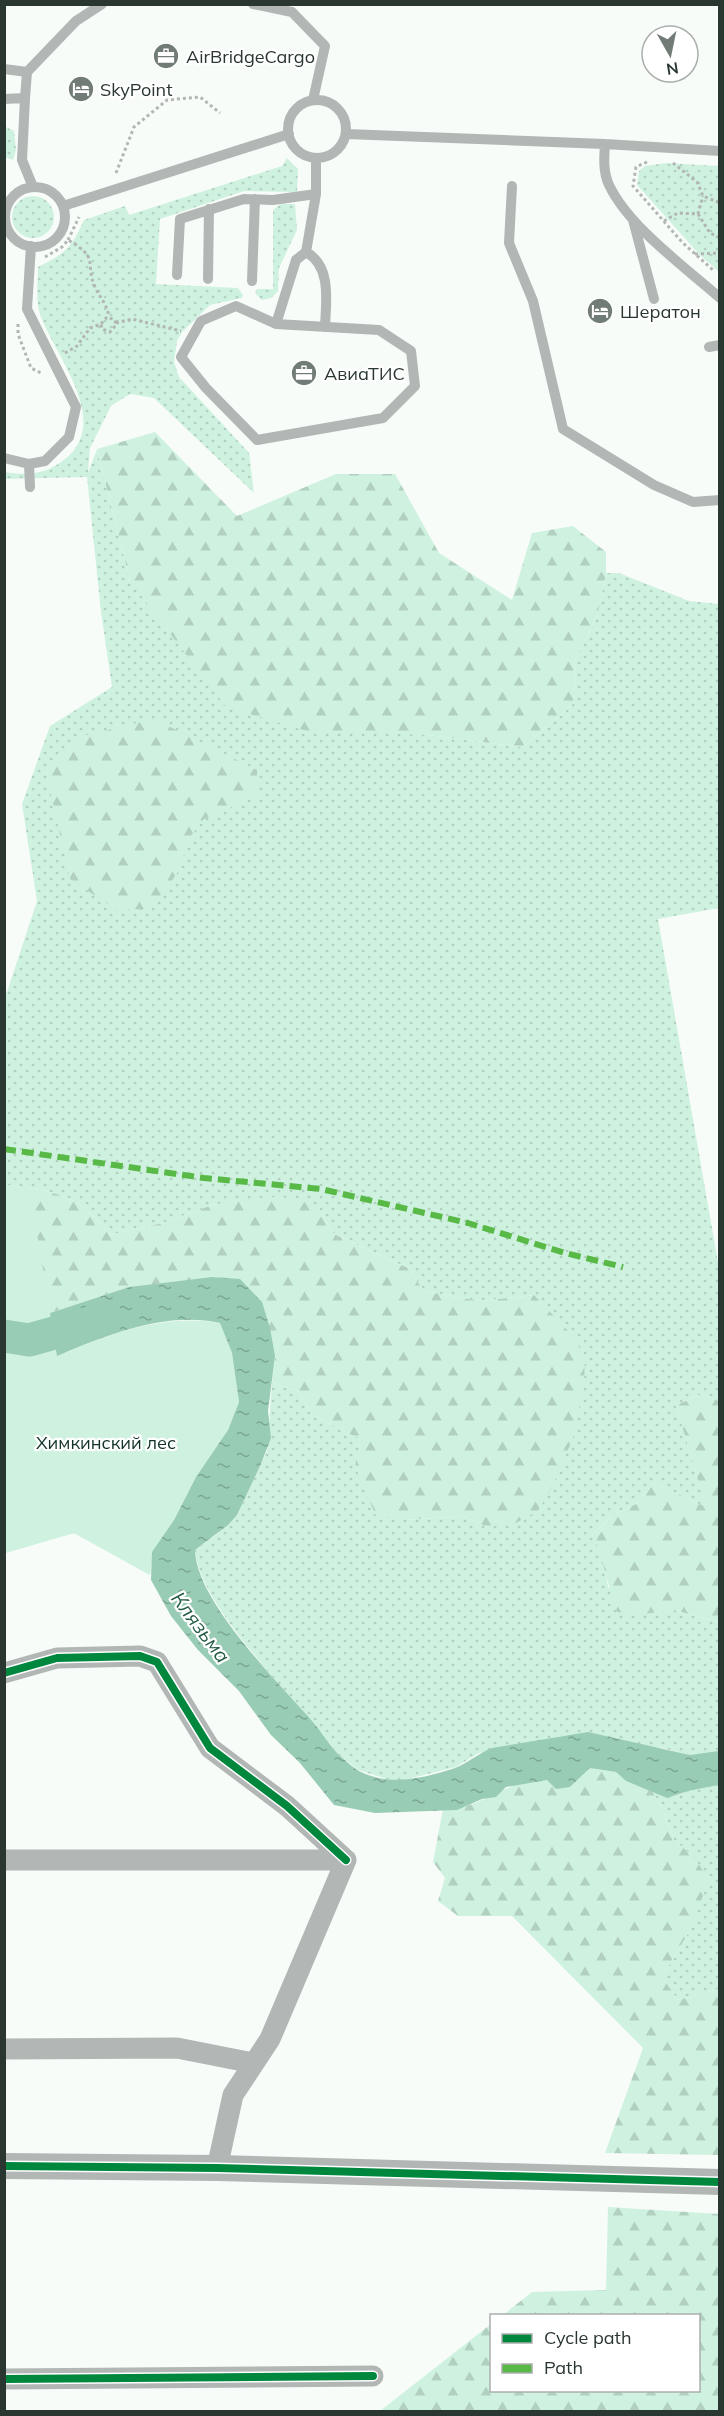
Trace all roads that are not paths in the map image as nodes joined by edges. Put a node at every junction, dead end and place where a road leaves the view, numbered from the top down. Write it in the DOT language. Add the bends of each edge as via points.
graph roads {
  1 [pos="102,4"];
  2 [pos="253,4"];
  3 [pos="4,69"];
  4 [pos="27,72"];
  5 [pos="25,98"];
  6 [pos="4,99"];
  7 [pos="313,100"];
  8 [pos="288,134"];
  9 [pos="346,134"];
  10 [pos="605,144"];
  11 [pos="720,151"];
  12 [pos="316,158"];
  13 [pos="512,186"];
  14 [pos="33,187"];
  15 [pos="316,194"];
  16 [pos="255,199"];
  17 [pos="63,206"];
  18 [pos="209,209"];
  19 [pos="633,220"];
  20 [pos="5,224"];
  21 [pos="31,246"];
  22 [pos="306,252"];
  23 [pos="177,275"];
  24 [pos="208,279"];
  25 [pos="252,281"];
  26 [pos="720,298"];
  27 [pos="654,299"];
  28 [pos="276,324"];
  29 [pos="325,327"];
  30 [pos="4,458"];
  31 [pos="29,464"];
  32 [pos="30,487"];
  33 [pos="720,500"];
  34 [pos="4,1673"];
  35 [pos="4,1860"];
  36 [pos="346,1860"];
  37 [pos="4,2049"];
  38 [pos="253,2063"];
  39 [pos="4,2166"];
  40 [pos="217,2168"];
  41 [pos="720,2182"];
  42 [pos="373,2376"];
  43 [pos="4,2379"];
  1 -- 4 [label="lane" via="76,21"];
  2 -- 7 [label="lane" via="292,12 325,46"];
  3 -- 4 [label="lane"];
  4 -- 5 [label="lane"];
  5 -- 6 [label="lane"];
  5 -- 14 [label="lane" via="22,160"];
  7 -- 8 [label="lane" via="291,116"];
  7 -- 9 [label="lane" via="331,103 338,109 344,116"];
  8 -- 12 [label="lane" via="298,151"];
  8 -- 17 [label="lane"];
  9 -- 10 [label="lane"];
  9 -- 12 [label="lane" via="339,149"];
  10 -- 11 [label="lane"];
  10 -- 19 [label="lane" via="603,164 609,185"];
  12 -- 15 [label="lane"];
  13 -- 33 [label="lane" via="509,243 533,301 563,429 654,485 693,502"];
  14 -- 17 [label="lane" via="48,189"];
  14 -- 20 [label="lane" via="14,195 5,213"];
  15 -- 16 [label="lane"];
  15 -- 22 [label="lane"];
  16 -- 18 [label="lane" via="244,198"];
  16 -- 25 [label="lane"];
  17 -- 21 [label="lane" via="64,226 59,236 41,246"];
  18 -- 23 [label="lane" via="180,219"];
  18 -- 24 [label="lane"];
  19 -- 26 [label="lane"];
  19 -- 27 [label="lane"];
  20 -- 21 [label="lane" via="15,239"];
  21 -- 31 [label="lane" via="27,309 76,407 69,437 45,461"];
  22 -- 28 [label="lane" via="296,260"];
  22 -- 29 [label="lane" via="323,271"];
  28 -- 29 [label="lane"];
  28 -- 29 [label="lane" via="236,306 201,321 181,357 257,440 383,418 415,386 411,351 379,330"];
  30 -- 31 [label="lane"];
  31 -- 32 [label="lane"];
  34 -- 36 [label="street" via="57,1658 140,1656 157,1662 210,1748 286,1806"];
  35 -- 36 [label="street"];
  36 -- 38 [label="street" via="270,2038"];
  37 -- 38 [label="street" via="177,2048"];
  38 -- 40 [label="street" via="232,2095"];
  39 -- 40 [label="street"];
  40 -- 41 [label="street"];
  42 -- 43 [label="street"];
}
